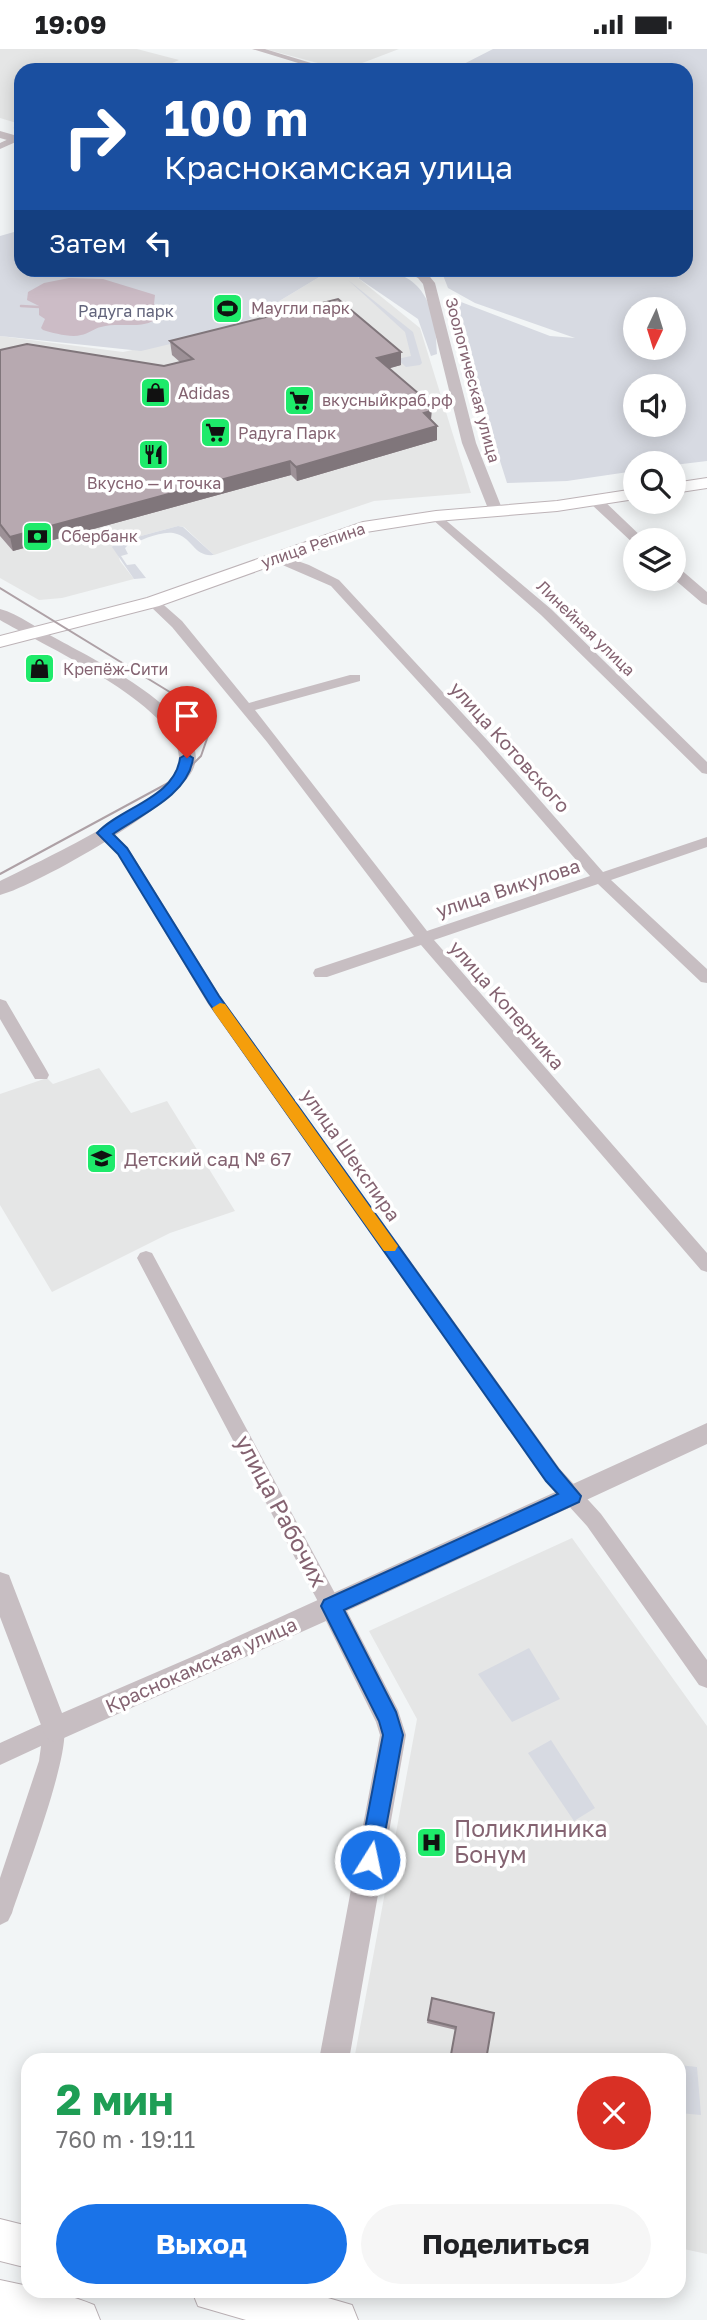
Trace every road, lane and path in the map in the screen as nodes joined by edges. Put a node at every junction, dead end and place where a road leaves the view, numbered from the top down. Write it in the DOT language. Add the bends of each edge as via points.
graph roads {
  1 [pos="256,49"];
  2 [pos="305,63"];
  3 [pos="424,277"];
  4 [pos="707,483"];
  5 [pos="686,486"];
  6 [pos="623,496"];
  7 [pos="596,501"];
  8 [pos="496,511"];
  9 [pos="436,516"];
  10 [pos="625,528"];
  11 [pos="275,557"];
  12 [pos="686,582"];
  13 [pos="707,600"];
  14 [pos="153,602"];
  15 [pos="0,614"];
  16 [pos="34,634"];
  17 [pos="0,642"];
  18 [pos="355,678"];
  19 [pos="246,708"];
  20 [pos="707,771"];
  21 [pos="104,833"];
  22 [pos="707,842"];
  23 [pos="601,879"];
  24 [pos="0,889"];
  25 [pos="423,937"];
  26 [pos="321,973"];
  27 [pos="707,978"];
  28 [pos="0,1005"];
  29 [pos="41,1075"];
  30 [pos="146,1258"];
  31 [pos="707,1265"];
  32 [pos="707,1433"];
  33 [pos="572,1496"];
  34 [pos="0,1583"];
  35 [pos="331,1606"];
  36 [pos="707,1678"];
  37 [pos="55,1729"];
  38 [pos="0,1754"];
  39 [pos="0,1913"];
  40 [pos="335,2053"];
  41 [pos="0,2240"];
  42 [pos="21,2245"];
  43 [pos="246,2298"];
  44 [pos="0,2301"];
  45 [pos="284,2306"];
  46 [pos="79,2320"];
  47 [pos="337,2320"];
  1 -- 2 [label="street"];
  3 -- 8 [label="street, Зоологическая улица" via="469,443"];
  4 -- 5 [label="main road"];
  6 -- 7 [label="main road, улица Репина"];
  7 -- 8 [label="main road, улица Репина"];
  7 -- 10 [label="street"];
  8 -- 9 [label="main road, улица Репина"];
  9 -- 11 [label="main road, улица Репина" via="363,527"];
  9 -- 20 [label="street, Линейная улица" via="546,612"];
  11 -- 14 [label="main road, улица Репина"];
  11 -- 23 [label="street, улица Котовского" via="335,583"];
  12 -- 13 [label="street"];
  14 -- 16 [label="main road, улица Репина"];
  14 -- 19 [label="street, улица Коперника" via="177,624"];
  15 -- 16 [label="street"];
  16 -- 17 [label="main road, улица Репина"];
  16 -- 21 [label="street" via="148,701 182,739 187,758 176,783 155,802"];
  18 -- 19 [label="street"];
  19 -- 25 [label="street, улица Коперника"];
  21 -- 24 [label="street"];
  21 -- 33 [label="street, улица Шекспира" via="123,851 214,1000"];
  22 -- 23 [label="street, улица Викулова"];
  23 -- 25 [label="street, улица Викулова"];
  23 -- 27 [label="street, улица Котовского"];
  25 -- 26 [label="street, улица Викулова"];
  25 -- 31 [label="street, улица Коперника"];
  28 -- 29 [label="street"];
  30 -- 35 [label="street, улица Рабочих"];
  32 -- 33 [label="street, Краснокамская улица"];
  33 -- 35 [label="street, Краснокамская улица"];
  33 -- 36 [label="street, улица Шекспира"];
  34 -- 37 [label="street"];
  35 -- 37 [label="street, Краснокамская улица"];
  35 -- 40 [label="street, улица Рабочих" via="393,1735"];
  37 -- 38 [label="street, Краснокамская улица"];
  37 -- 39 [label="street" via="50,1761"];
  41 -- 42 [label="main road"];
  43 -- 45 [label="main road"];
  44 -- 46 [label="main road"];
  45 -- 47 [label="main road"];
}
